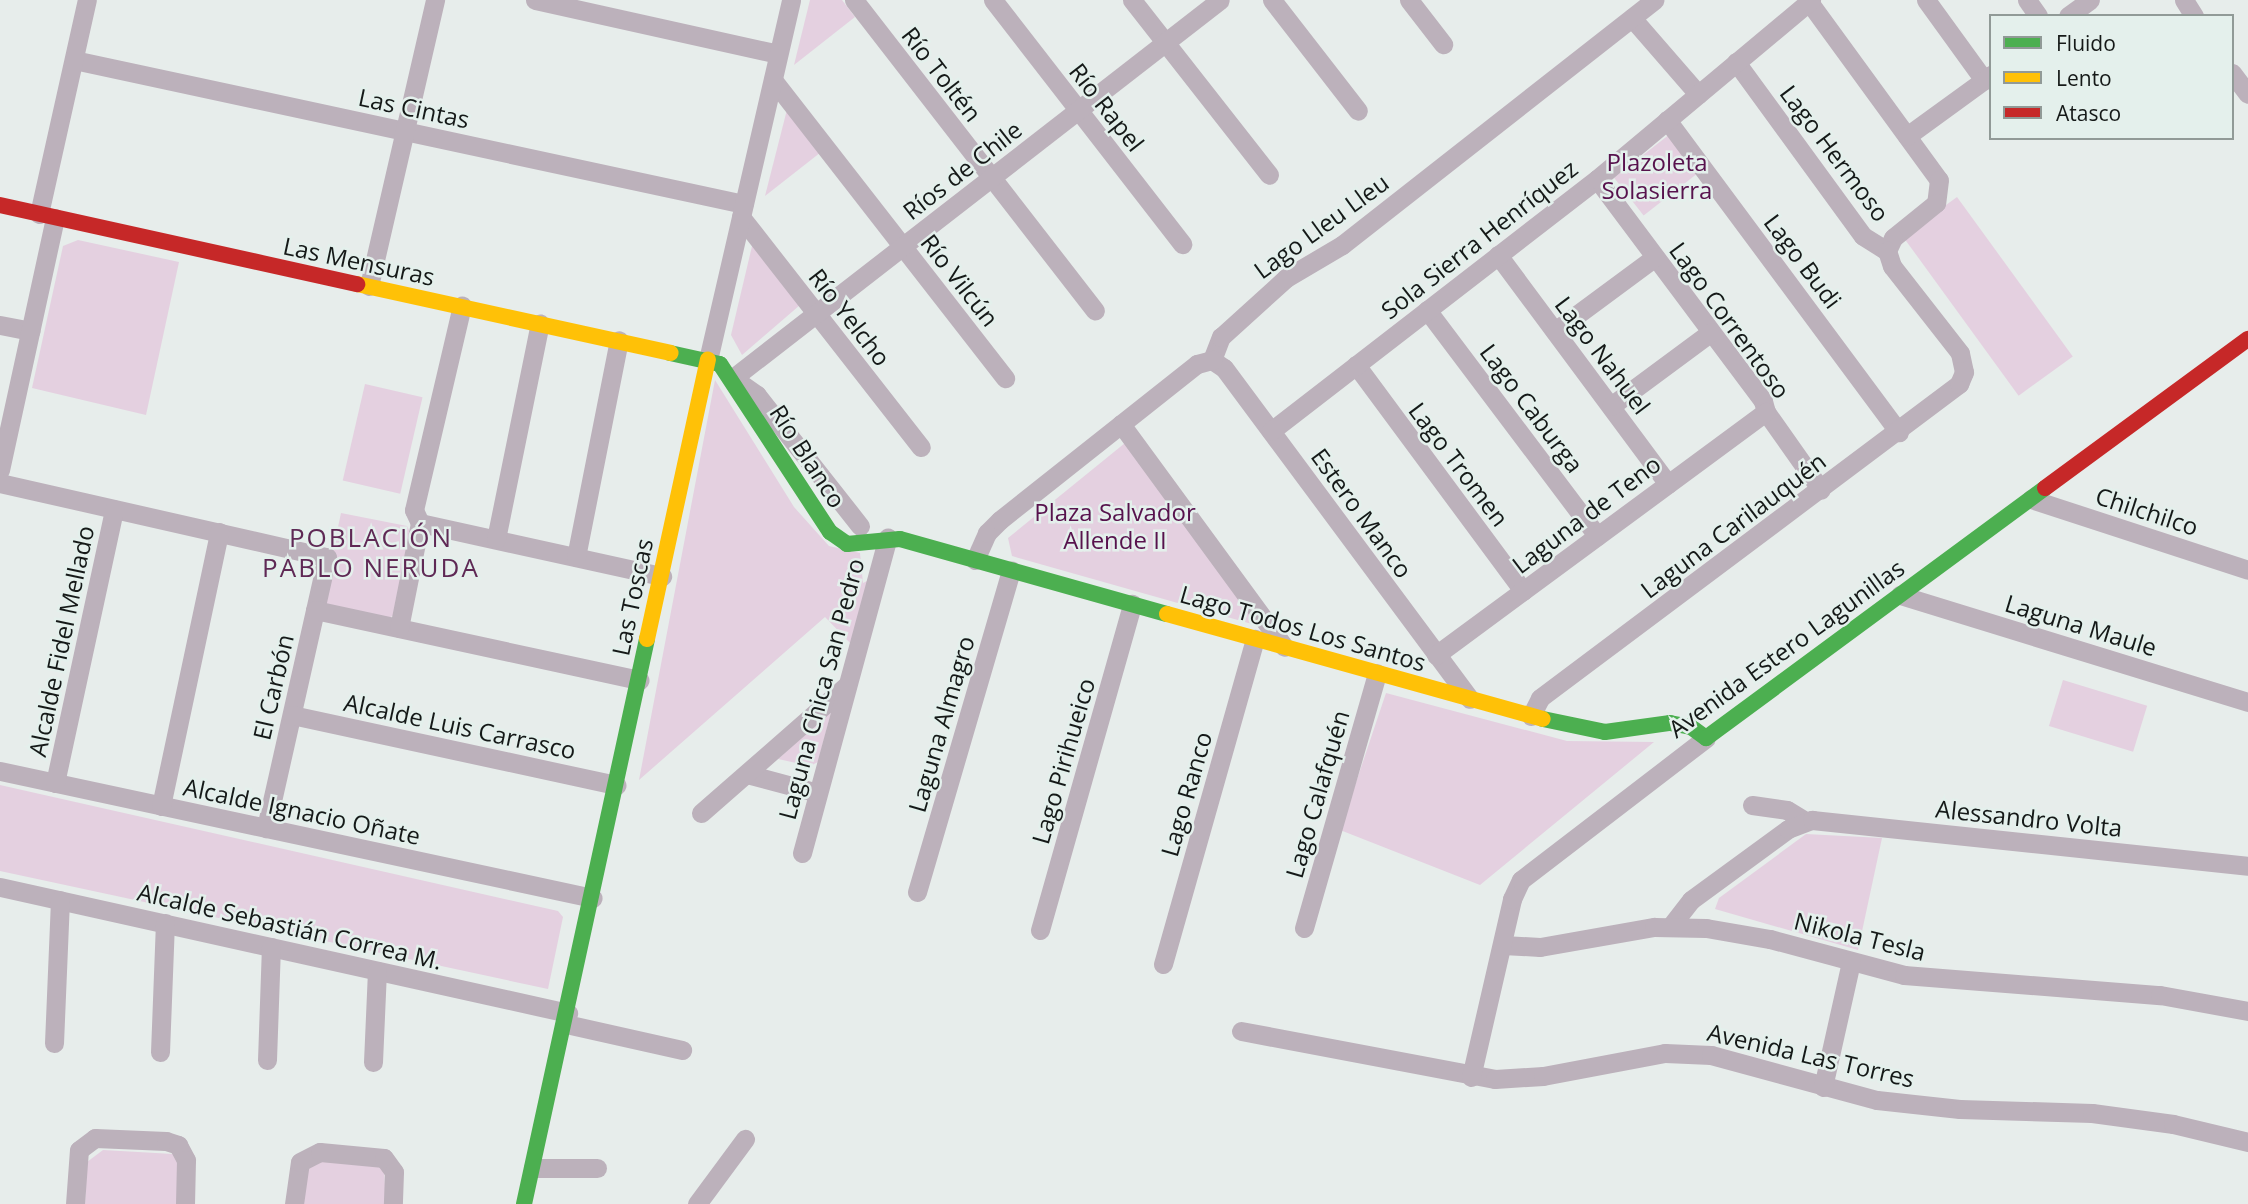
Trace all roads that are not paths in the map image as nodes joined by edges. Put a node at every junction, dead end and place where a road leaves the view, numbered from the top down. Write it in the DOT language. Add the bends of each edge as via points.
graph roads {
  1 [pos="88,0"];
  2 [pos="435,0"];
  3 [pos="534,0"];
  4 [pos="791,0"];
  5 [pos="854,0"];
  6 [pos="993,0"];
  7 [pos="1132,0"];
  8 [pos="1220,0"];
  9 [pos="1272,0"];
  10 [pos="1409,0"];
  11 [pos="1654,0"];
  12 [pos="1926,0"];
  13 [pos="2090,0"];
  14 [pos="1810,1"];
  15 [pos="2071,14"];
  16 [pos="1632,18"];
  17 [pos="1166,43"];
  18 [pos="1443,44"];
  19 [pos="778,54"];
  20 [pos="74,60"];
  21 [pos="1736,62"];
  22 [pos="2234,75"];
  23 [pos="1987,77"];
  24 [pos="773,80"];
  25 [pos="1698,94"];
  26 [pos="2248,94"];
  27 [pos="1078,110"];
  28 [pos="1358,111"];
  29 [pos="1667,120"];
  30 [pos="405,131"];
  31 [pos="1908,136"];
  32 [pos="1269,175"];
  33 [pos="992,177"];
  34 [pos="1597,179"];
  35 [pos="0,205"];
  36 [pos="743,211"];
  37 [pos="47,216"];
  38 [pos="1182,244"];
  39 [pos="902,246"];
  40 [pos="1887,251"];
  41 [pos="1498,255"];
  42 [pos="1655,257"];
  43 [pos="369,286"];
  44 [pos="462,306"];
  45 [pos="1427,310"];
  46 [pos="1095,311"];
  47 [pos="816,313"];
  48 [pos="540,323"];
  49 [pos="0,325"];
  50 [pos="30,331"];
  51 [pos="1555,331"];
  52 [pos="1711,332"];
  53 [pos="2248,339"];
  54 [pos="620,340"];
  55 [pos="708,360"];
  56 [pos="1212,360"];
  57 [pos="1356,365"];
  58 [pos="1964,372"];
  59 [pos="733,378"];
  60 [pos="1005,378"];
  61 [pos="1611,406"];
  62 [pos="1766,412"];
  63 [pos="1121,424"];
  64 [pos="1271,431"];
  65 [pos="4,432"];
  66 [pos="1899,432"];
  67 [pos="921,447"];
  68 [pos="0,470"];
  69 [pos="0,483"];
  70 [pos="1668,484"];
  71 [pos="1821,490"];
  72 [pos="2031,499"];
  73 [pos="114,509"];
  74 [pos="420,523"];
  75 [pos="860,526"];
  76 [pos="219,532"];
  77 [pos="1597,536"];
  78 [pos="888,537"];
  79 [pos="496,539"];
  80 [pos="576,557"];
  81 [pos="975,560"];
  82 [pos="1011,570"];
  83 [pos="2248,570"];
  84 [pos="662,576"];
  85 [pos="1523,591"];
  86 [pos="1900,595"];
  87 [pos="1132,604"];
  88 [pos="315,610"];
  89 [pos="399,628"];
  90 [pos="1255,639"];
  91 [pos="1284,647"];
  92 [pos="1436,655"];
  93 [pos="1377,673"];
  94 [pos="639,680"];
  95 [pos="848,685"];
  96 [pos="1470,699"];
  97 [pos="2248,702"];
  98 [pos="292,715"];
  99 [pos="1531,716"];
  100 [pos="1706,738"];
  101 [pos="0,771"];
  102 [pos="747,774"];
  103 [pos="55,783"];
  104 [pos="617,785"];
  105 [pos="818,793"];
  106 [pos="1752,805"];
  107 [pos="161,806"];
  108 [pos="701,813"];
  109 [pos="1805,821"];
  110 [pos="266,828"];
  111 [pos="802,853"];
  112 [pos="2248,866"];
  113 [pos="0,887"];
  114 [pos="917,892"];
  115 [pos="593,898"];
  116 [pos="60,900"];
  117 [pos="165,923"];
  118 [pos="1671,927"];
  119 [pos="1304,928"];
  120 [pos="1040,930"];
  121 [pos="1503,944"];
  122 [pos="271,947"];
  123 [pos="1851,962"];
  124 [pos="1164,964"];
  125 [pos="377,971"];
  126 [pos="2248,1011"];
  127 [pos="567,1018"];
  128 [pos="1241,1031"];
  129 [pos="54,1043"];
  130 [pos="682,1050"];
  131 [pos="160,1052"];
  132 [pos="267,1060"];
  133 [pos="373,1062"];
  134 [pos="1471,1077"];
  135 [pos="1823,1087"];
  136 [pos="745,1139"];
  137 [pos="2248,1142"];
  138 [pos="533,1168"];
  139 [pos="597,1168"];
  140 [pos="75,1204"];
  141 [pos="185,1204"];
  142 [pos="294,1204"];
  143 [pos="393,1204"];
  144 [pos="524,1204"];
  145 [pos="697,1204"];
  1 -- 20 [label="street"];
  2 -- 30 [label="street"];
  3 -- 19 [label="street"];
  4 -- 19 [label="street, Las Toscas"];
  5 -- 33 [label="street, Río Toltén"];
  6 -- 27 [label="street, Río Rapel"];
  7 -- 17 [label="street"];
  8 -- 17 [label="street, Ríos de Chile"];
  9 -- 28 [label="street"];
  10 -- 18 [label="street"];
  11 -- 16 [label="street, Lago Lleu Lleu"];
  12 -- 23 [label="street"];
  13 -- 15 [label="street"];
  14 -- 21 [label="street, Sola Sierra Henríquez"];
  14 -- 31 [label="street"];
  16 -- 25 [label="street"];
  16 -- 56 [label="street, Lago Lleu Lleu" via="1342,245 1286,278 1221,337"];
  17 -- 27 [label="street, Ríos de Chile"];
  17 -- 32 [label="street"];
  19 -- 24 [label="street, Las Toscas"];
  20 -- 30 [label="street, Las Cintas"];
  20 -- 37 [label="street"];
  21 -- 25 [label="street, Sola Sierra Henríquez"];
  21 -- 40 [label="street, Lago Hermoso" via="1863,236"];
  22 -- 26 [label="street"];
  23 -- 31 [label="street"];
  24 -- 36 [label="street, Las Toscas"];
  24 -- 39 [label="street, Río Vilcún"];
  25 -- 29 [label="street, Sola Sierra Henríquez"];
  27 -- 33 [label="street, Ríos de Chile"];
  27 -- 38 [label="street, Río Rapel"];
  29 -- 34 [label="street, Sola Sierra Henríquez"];
  29 -- 66 [label="street, Lago Budi"];
  30 -- 36 [label="street, Las Cintas"];
  30 -- 43 [label="street"];
  31 -- 40 [label="street" via="1936,175 1941,192 1932,207 1892,238"];
  33 -- 39 [label="street, Ríos de Chile"];
  33 -- 46 [label="street, Río Toltén"];
  34 -- 41 [label="street, Sola Sierra Henríquez"];
  34 -- 42 [label="street, Lago Correntoso"];
  35 -- 37 [label="street, Las Mensuras"];
  36 -- 47 [label="street, Río Yelcho"];
  36 -- 55 [label="street, Las Toscas"];
  37 -- 43 [label="street, Las Mensuras"];
  37 -- 50 [label="street"];
  39 -- 47 [label="street, Ríos de Chile"];
  39 -- 60 [label="street, Río Vilcún"];
  40 -- 58 [label="street, Lago Hermoso" via="1892,265 1960,353"];
  41 -- 45 [label="street, Sola Sierra Henríquez"];
  41 -- 51 [label="street, Lago Nahuel"];
  42 -- 51 [label="street"];
  42 -- 52 [label="street, Lago Correntoso"];
  43 -- 44 [label="street, Las Mensuras"];
  44 -- 48 [label="street, Las Mensuras"];
  44 -- 74 [label="street" via="414,510"];
  45 -- 57 [label="street, Sola Sierra Henríquez"];
  45 -- 77 [label="street, Lago Caburga"];
  47 -- 59 [label="street, Ríos de Chile"];
  47 -- 67 [label="street, Río Yelcho"];
  48 -- 54 [label="street, Las Mensuras"];
  48 -- 79 [label="street"];
  49 -- 50 [label="street"];
  50 -- 65 [label="street"];
  51 -- 61 [label="street, Lago Nahuel"];
  52 -- 61 [label="street"];
  52 -- 62 [label="street, Lago Correntoso" via="1763,401"];
  53 -- 72 [label="street, Avenida Estero Lagunillas"];
  54 -- 55 [label="street, Las Mensuras"];
  54 -- 80 [label="street"];
  55 -- 59 [label="street, Río Blanco" via="720,364"];
  55 -- 84 [label="street, Las Toscas"];
  56 -- 63 [label="street" via="1197,364"];
  56 -- 64 [label="street, Estero Manco" via="1224,368"];
  57 -- 64 [label="street, Sola Sierra Henríquez"];
  57 -- 85 [label="street, Lago Tromen"];
  58 -- 66 [label="street, Laguna Carilauquén" via="1955,389"];
  59 -- 75 [label="street" via="757,395"];
  59 -- 78 [label="street, Río Blanco" via="835,537 857,545"];
  61 -- 70 [label="street, Lago Nahuel"];
  62 -- 70 [label="street, Laguna de Teno"];
  62 -- 71 [label="street, Lago Correntoso"];
  63 -- 81 [label="street" via="993,526"];
  63 -- 91 [label="street"];
  64 -- 92 [label="street, Estero Manco"];
  65 -- 68 [label="street"];
  66 -- 71 [label="street, Laguna Carilauquén"];
  69 -- 73 [label="street"];
  70 -- 77 [label="street, Laguna de Teno"];
  71 -- 99 [label="street, Laguna Carilauquén" via="1541,698"];
  72 -- 83 [label="street, Chilchilco"];
  72 -- 86 [label="street, Avenida Estero Lagunillas"];
  73 -- 76 [label="street"];
  73 -- 103 [label="street, Alcalde Fidel Mellado"];
  74 -- 79 [label="street"];
  74 -- 89 [label="street"];
  76 -- 88 [label="street, El Carbón" via="327,557"];
  76 -- 107 [label="street"];
  77 -- 85 [label="street, Laguna de Teno"];
  78 -- 81 [label="street, Lago Todos Los Santos"];
  78 -- 95 [label="street, Laguna Chica San Pedro"];
  79 -- 80 [label="street"];
  80 -- 84 [label="street"];
  81 -- 82 [label="street, Lago Todos Los Santos"];
  82 -- 87 [label="street, Lago Todos Los Santos"];
  82 -- 114 [label="street, Laguna Almagro"];
  84 -- 94 [label="street, Las Toscas"];
  85 -- 92 [label="street, Laguna de Teno"];
  86 -- 97 [label="street, Laguna Maule"];
  86 -- 100 [label="street, Avenida Estero Lagunillas"];
  87 -- 90 [label="street, Lago Todos Los Santos"];
  87 -- 120 [label="street, Lago Pirihueico"];
  88 -- 89 [label="street"];
  88 -- 98 [label="street, El Carbón"];
  89 -- 94 [label="street"];
  90 -- 91 [label="street, Lago Todos Los Santos"];
  90 -- 124 [label="street, Lago Ranco"];
  91 -- 93 [label="street, Lago Todos Los Santos"];
  92 -- 96 [label="street, Estero Manco"];
  93 -- 96 [label="street, Lago Todos Los Santos"];
  93 -- 119 [label="street, Lago Calafquén"];
  94 -- 104 [label="street, Las Toscas"];
  95 -- 102 [label="street"];
  95 -- 105 [label="street, Laguna Chica San Pedro"];
  96 -- 99 [label="street, Lago Todos Los Santos"];
  98 -- 104 [label="street, Alcalde Luis Carrasco"];
  98 -- 110 [label="street, El Carbón"];
  99 -- 100 [label="street, Lago Todos Los Santos" via="1605,732 1681,724"];
  100 -- 121 [label="street, Avenida Estero Lagunillas" via="1527,872 1512,899"];
  101 -- 103 [label="street, Alcalde Ignacio Oñate"];
  102 -- 105 [label="street"];
  102 -- 108 [label="street"];
  103 -- 107 [label="street, Alcalde Ignacio Oñate"];
  104 -- 115 [label="street, Las Toscas"];
  105 -- 111 [label="street, Laguna Chica San Pedro"];
  106 -- 109 [label="street, Alessandro Volta" via="1787,810"];
  107 -- 110 [label="street, Alcalde Ignacio Oñate"];
  109 -- 112 [label="street, Alessandro Volta"];
  109 -- 118 [label="street" via="1691,900"];
  110 -- 115 [label="street, Alcalde Ignacio Oñate"];
  113 -- 116 [label="street, Alcalde Sebastián Correa M."];
  115 -- 127 [label="street, Las Toscas"];
  116 -- 117 [label="street, Alcalde Sebastián Correa M."];
  116 -- 129 [label="street"];
  117 -- 122 [label="street, Alcalde Sebastián Correa M."];
  117 -- 131 [label="street"];
  118 -- 121 [label="street, Nikola Tesla" via="1619,931 1540,947"];
  118 -- 123 [label="street, Nikola Tesla" via="1742,933"];
  121 -- 134 [label="street, Avenida Estero Lagunillas"];
  122 -- 125 [label="street, Alcalde Sebastián Correa M."];
  122 -- 132 [label="street"];
  123 -- 126 [label="street, Nikola Tesla" via="1929,979 2160,995"];
  123 -- 135 [label="street"];
  125 -- 127 [label="street, Alcalde Sebastián Correa M."];
  125 -- 133 [label="street"];
  127 -- 130 [label="street, Alcalde Sebastián Correa M."];
  127 -- 138 [label="street, Las Toscas"];
  128 -- 134 [label="street, Avenida Las Torres"];
  134 -- 135 [label="street, Avenida Las Torres" via="1543,1076 1621,1059 1688,1053 1734,1059"];
  135 -- 137 [label="street, Avenida Las Torres" via="1930,1107 2119,1116"];
  136 -- 145 [label="street"];
  138 -- 139 [label="street"];
  138 -- 144 [label="street, Las Toscas"];
  140 -- 141 [label="street" via="78,1155 82,1146 95,1138 166,1141 182,1149 187,1166"];
  142 -- 143 [label="street" via="296,1174 304,1157 320,1152 379,1156 388,1162 394,1177"];
}
